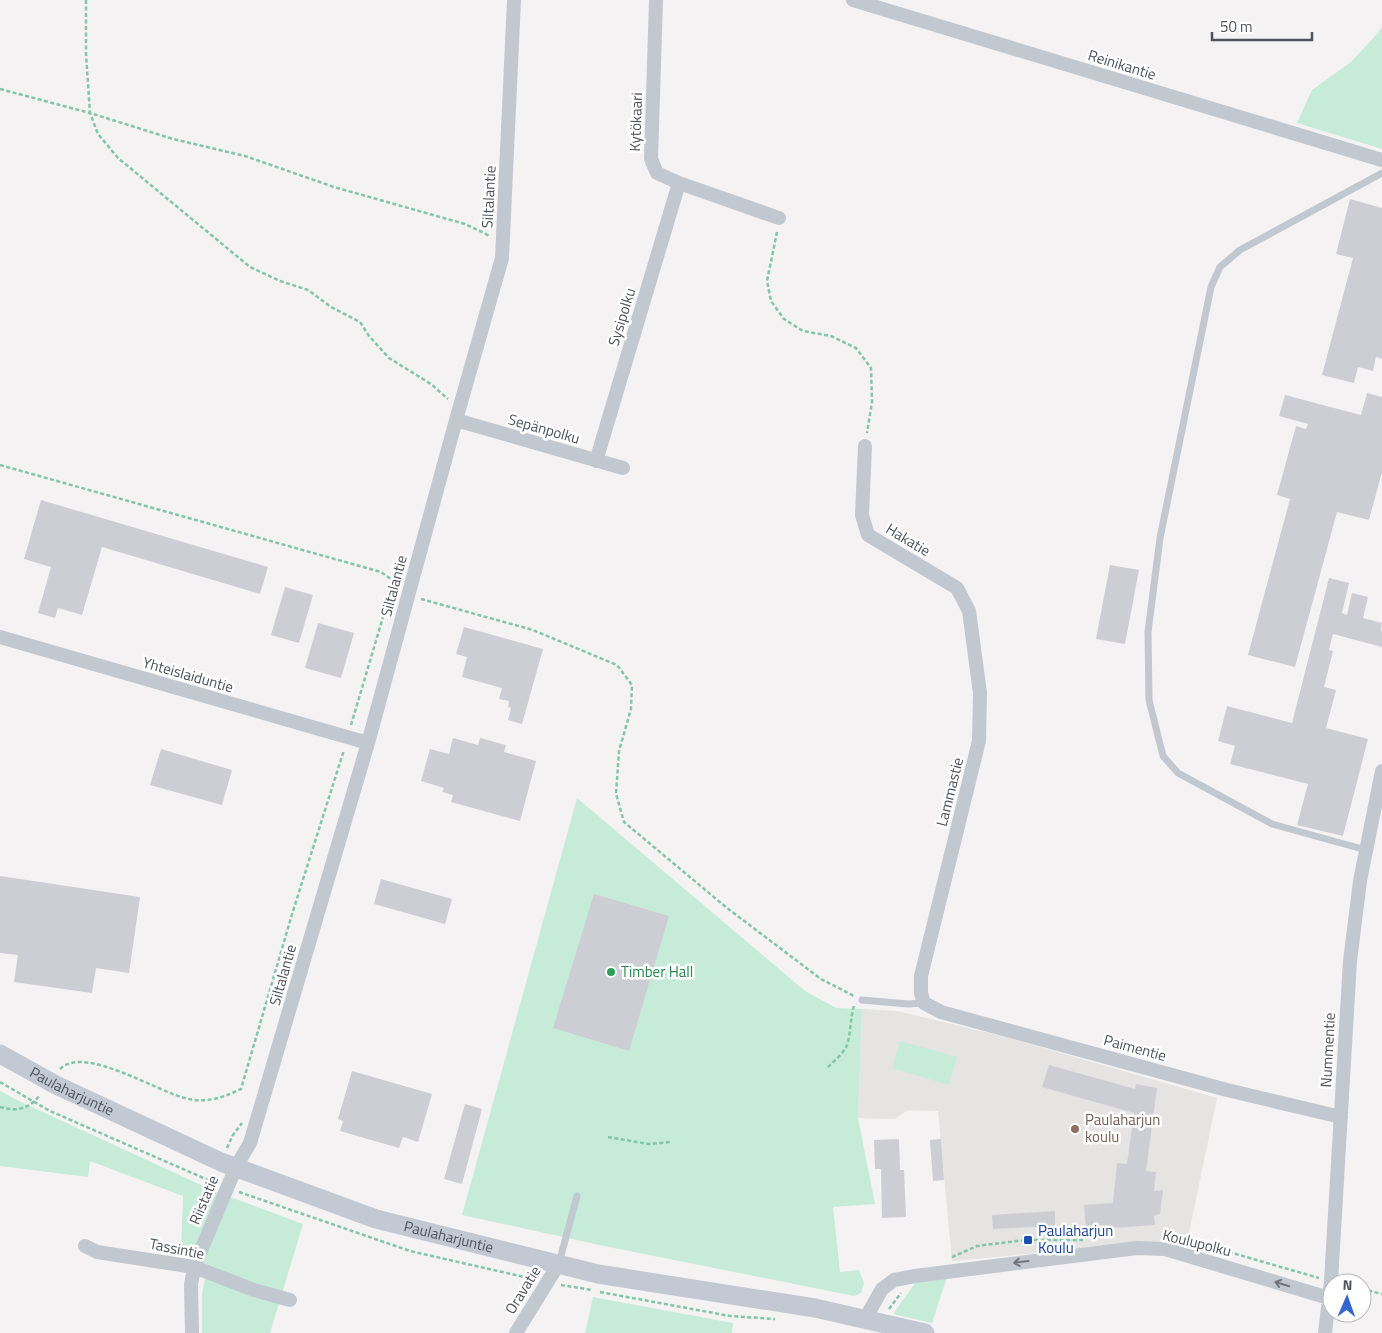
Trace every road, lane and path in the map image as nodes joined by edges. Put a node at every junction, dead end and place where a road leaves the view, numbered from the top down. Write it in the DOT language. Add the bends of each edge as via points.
graph roads {
  1 [pos="86,0"];
  2 [pos="514,0"];
  3 [pos="656,0"];
  4 [pos="853,0"];
  5 [pos="0,89"];
  6 [pos="90,113"];
  7 [pos="1382,160"];
  8 [pos="1382,173"];
  9 [pos="679,183"];
  10 [pos="779,218"];
  11 [pos="492,227"];
  12 [pos="452,390"];
  13 [pos="456,420"];
  14 [pos="865,446"];
  15 [pos="596,461"];
  16 [pos="0,465"];
  17 [pos="623,468"];
  18 [pos="402,576"];
  19 [pos="394,580"];
  20 [pos="956,588"];
  21 [pos="404,590"];
  22 [pos="0,638"];
  23 [pos="348,737"];
  24 [pos="368,743"];
  25 [pos="1382,772"];
  26 [pos="1366,850"];
  27 [pos="862,1000"];
  28 [pos="924,1003"];
  29 [pos="0,1054"];
  30 [pos="828,1067"];
  31 [pos="51,1083"];
  32 [pos="1,1108"];
  33 [pos="1341,1117"];
  34 [pos="245,1118"];
  35 [pos="608,1137"];
  36 [pos="671,1142"];
  37 [pos="228,1165"];
  38 [pos="213,1182"];
  39 [pos="577,1196"];
  40 [pos="85,1246"];
  41 [pos="558,1264"];
  42 [pos="194,1267"];
  43 [pos="1331,1273"];
  44 [pos="1322,1296"];
  45 [pos="290,1300"];
  46 [pos="865,1319"];
  47 [pos="192,1333"];
  48 [pos="516,1333"];
  49 [pos="923,1333"];
  1 -- 6 [label="path"];
  2 -- 13 [label="street, Siltalantie" via="502,258"];
  3 -- 9 [label="street, Kytökaari" via="651,159 657,173"];
  4 -- 7 [label="street, Reinikantie"];
  5 -- 6 [label="path"];
  6 -- 11 [label="path" via="173,139 245,156 334,187 464,224 491,237"];
  6 -- 12 [label="path" via="98,134 118,158 250,267 308,290 360,322 390,358 431,384 449,400"];
  8 -- 26 [label="lane" via="1240,250 1220,267 1211,287 1160,538 1148,632 1149,700 1163,756 1178,773 1272,824"];
  9 -- 10 [label="street, Kytökaari"];
  9 -- 15 [label="street, Sysipolku"];
  10 -- 14 [label="path" via="767,281 772,301 784,319 802,331 831,336 856,348 871,368 872,402"];
  13 -- 15 [label="street, Sepänpolku"];
  13 -- 21 [label="street, Siltalantie"];
  14 -- 20 [label="street, Hakatie" via="862,515 868,535"];
  15 -- 17 [label="street, Sepänpolku"];
  16 -- 19 [label="path" via="381,572"];
  18 -- 21 [label="path"];
  19 -- 21 [label="path"];
  19 -- 23 [label="path"];
  20 -- 28 [label="street, Lammastie" via="969,611 980,693 979,741 921,976"];
  21 -- 24 [label="street, Siltalantie"];
  21 -- 27 [label="path" via="419,598 533,630 617,665 632,685 631,709 619,752 616,794 624,822 726,908 821,979"];
  22 -- 23 [label="street, Yhteislaiduntie"];
  23 -- 24 [label="street, Yhteislaiduntie"];
  23 -- 31 [label="path" via="241,1089 213,1100 188,1099 91,1062 74,1061 62,1067"];
  24 -- 37 [label="street, Siltalantie" via="250,1143"];
  25 -- 26 [label="street, Nummentie"];
  26 -- 33 [label="street, Nummentie" via="1350,961"];
  27 -- 28 [label="lane"];
  27 -- 30 [label="path" via="855,1005 851,1016 846,1047"];
  28 -- 33 [label="street, Paimentie" via="942,1012 1227,1090"];
  29 -- 31 [label="main road, Paulaharjuntie"];
  31 -- 32 [label="path" via="35,1102 25,1108"];
  31 -- 37 [label="main road, Paulaharjuntie"];
  33 -- 43 [label="street, Nummentie"];
  34 -- 37 [label="path" via="233,1135"];
  35 -- 36 [label="path" via="650,1144"];
  37 -- 38 [label="path"];
  37 -- 41 [label="main road, Paulaharjuntie" via="376,1219"];
  37 -- 42 [label="street, Riistatie"];
  39 -- 41 [label="lane"];
  40 -- 42 [label="street, Tassintie" via="97,1252"];
  41 -- 46 [label="main road, Paulaharjuntie" via="598,1274 816,1308"];
  41 -- 48 [label="street, Oravatie"];
  42 -- 45 [label="street, Tassintie"];
  42 -- 47 [label="street, Riistatie"];
  44 -- 46 [label="street, Koulupolku, one-way" via="1166,1249 1137,1248 894,1280 882,1289"];
  46 -- 49 [label="main road, Paulaharjuntie"];
}
